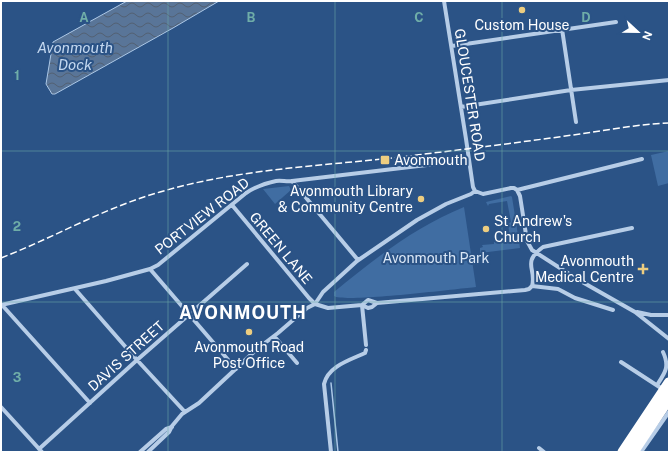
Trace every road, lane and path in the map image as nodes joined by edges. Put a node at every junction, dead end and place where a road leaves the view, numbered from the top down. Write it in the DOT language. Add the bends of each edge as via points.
graph roads {
  1 [pos="444,1"];
  2 [pos="616,22"];
  3 [pos="562,29"];
  4 [pos="452,46"];
  5 [pos="669,80"];
  6 [pos="571,90"];
  7 [pos="461,107"];
  8 [pos="576,122"];
  9 [pos="642,159"];
  10 [pos="469,160"];
  11 [pos="292,181"];
  12 [pos="517,190"];
  13 [pos="475,192"];
  14 [pos="232,205"];
  15 [pos="632,228"];
  16 [pos="536,252"];
  17 [pos="358,260"];
  18 [pos="246,264"];
  19 [pos="150,269"];
  20 [pos="532,286"];
  21 [pos="75,288"];
  22 [pos="378,303"];
  23 [pos="316,304"];
  24 [pos="2,305"];
  25 [pos="362,305"];
  26 [pos="612,310"];
  27 [pos="635,312"];
  28 [pos="188,314"];
  29 [pos="669,316"];
  30 [pos="274,336"];
  31 [pos="669,339"];
  32 [pos="366,345"];
  33 [pos="366,350"];
  34 [pos="663,352"];
  35 [pos="137,360"];
  36 [pos="621,362"];
  37 [pos="297,363"];
  38 [pos="236,369"];
  39 [pos="665,389"];
  40 [pos="90,403"];
  41 [pos="1,407"];
  42 [pos="185,412"];
  43 [pos="669,412"];
  44 [pos="172,426"];
  45 [pos="539,448"];
  46 [pos="41,450"];
  47 [pos="140,452"];
  48 [pos="148,452"];
  49 [pos="331,452"];
  50 [pos="544,452"];
  51 [pos="623,452"];
  52 [pos="633,452"];
  53 [pos="641,452"];
  1 -- 4 [label="street, GLOUCESTER ROAD"];
  2 -- 3 [label="street"];
  3 -- 4 [label="street"];
  3 -- 6 [label="street"];
  4 -- 7 [label="street, GLOUCESTER ROAD"];
  5 -- 6 [label="street"];
  6 -- 7 [label="street"];
  6 -- 8 [label="street"];
  7 -- 10 [label="street, GLOUCESTER ROAD"];
  9 -- 12 [label="street"];
  10 -- 11 [label="street, PORTVIEW ROAD"];
  10 -- 13 [label="street, GLOUCESTER ROAD"];
  11 -- 14 [label="street, PORTVIEW ROAD" via="277,181 258,186"];
  11 -- 17 [label="street"];
  12 -- 13 [label="street" via="511,188 483,194"];
  12 -- 16 [label="street" via="527,241"];
  13 -- 17 [label="street" via="417,220"];
  14 -- 19 [label="street, PORTVIEW ROAD"];
  14 -- 23 [label="street, GREEN LANE"];
  15 -- 16 [label="street" via="543,247"];
  16 -- 20 [label="street" via="531,264"];
  16 -- 27 [label="street"];
  17 -- 23 [label="street" via="323,292"];
  18 -- 28 [label="street, DAVIS STREET"];
  19 -- 21 [label="street, PORTVIEW ROAD"];
  19 -- 28 [label="street"];
  20 -- 22 [label="street" via="525,290"];
  20 -- 26 [label="street" via="558,289 575,298"];
  21 -- 24 [label="street, PORTVIEW ROAD"];
  21 -- 35 [label="street"];
  22 -- 25 [label="street" via="368,308"];
  22 -- 25 [label="street" via="368,300"];
  23 -- 25 [label="street" via="328,308"];
  23 -- 30 [label="street" via="306,308"];
  24 -- 40 [label="street"];
  25 -- 32 [label="street"];
  27 -- 29 [label="street"];
  27 -- 31 [label="street"];
  28 -- 35 [label="street, DAVIS STREET"];
  28 -- 38 [label="street"];
  30 -- 37 [label="street"];
  30 -- 38 [label="street"];
  33 -- 49 [label="street" via="365,353 329,372 325,378"];
  34 -- 39 [label="street" via="667,368 664,375"];
  35 -- 40 [label="street, DAVIS STREET"];
  35 -- 42 [label="street"];
  36 -- 39 [label="street"];
  38 -- 42 [label="street" via="199,403"];
  39 -- 51 [label="highway"];
  39 -- 52 [label="highway"];
  40 -- 46 [label="street, DAVIS STREET"];
  41 -- 46 [label="street"];
  42 -- 44 [label="street"];
  43 -- 53 [label="street"];
  44 -- 47 [label="street"];
  44 -- 48 [label="street"];
  45 -- 50 [label="street"];
}
